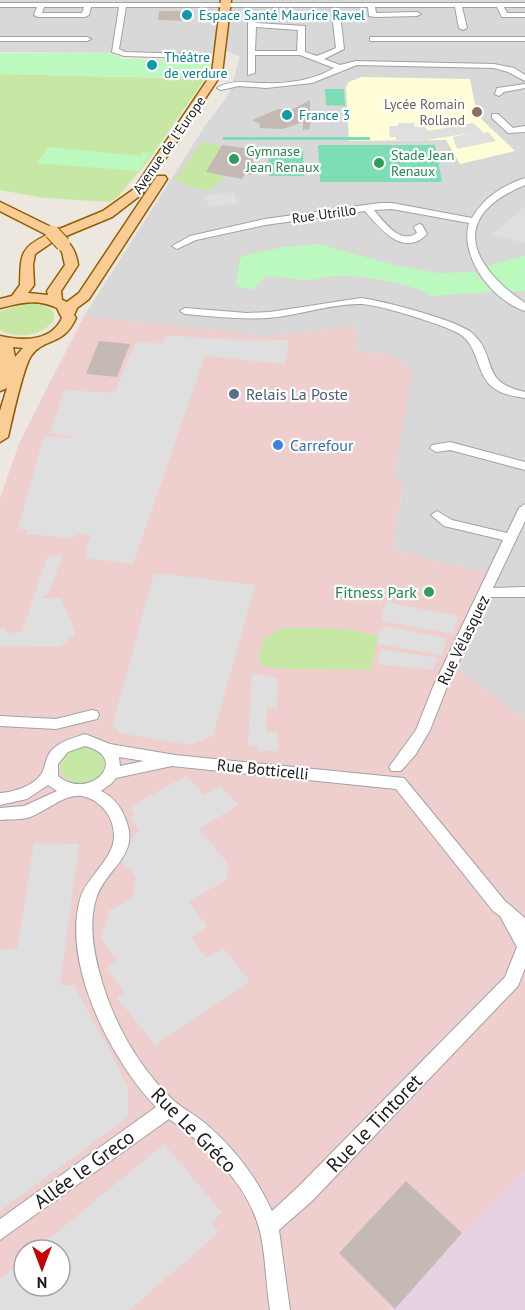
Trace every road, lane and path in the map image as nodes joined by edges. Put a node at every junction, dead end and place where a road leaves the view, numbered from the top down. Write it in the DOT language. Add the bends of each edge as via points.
graph roads {
  1 [pos="230,2"];
  2 [pos="92,3"];
  3 [pos="401,3"];
  4 [pos="480,3"];
  5 [pos="41,5"];
  6 [pos="123,5"];
  7 [pos="371,5"];
  8 [pos="418,5"];
  9 [pos="458,5"];
  10 [pos="499,5"];
  11 [pos="525,5"];
  12 [pos="1,7"];
  13 [pos="336,14"];
  14 [pos="62,15"];
  15 [pos="525,15"];
  16 [pos="252,16"];
  17 [pos="252,25"];
  18 [pos="463,28"];
  19 [pos="399,29"];
  20 [pos="235,32"];
  21 [pos="0,39"];
  22 [pos="55,39"];
  23 [pos="87,39"];
  24 [pos="373,39"];
  25 [pos="401,39"];
  26 [pos="525,39"];
  27 [pos="252,53"];
  28 [pos="301,53"];
  29 [pos="188,56"];
  30 [pos="317,59"];
  31 [pos="339,68"];
  32 [pos="251,73"];
  33 [pos="226,78"];
  34 [pos="525,79"];
  35 [pos="525,86"];
  36 [pos="499,94"];
  37 [pos="495,116"];
  38 [pos="525,129"];
  39 [pos="525,181"];
  40 [pos="0,206"];
  41 [pos="368,208"];
  42 [pos="474,221"];
  43 [pos="419,226"];
  44 [pos="177,246"];
  45 [pos="16,299"];
  46 [pos="56,302"];
  47 [pos="0,304"];
  48 [pos="525,308"];
  49 [pos="185,311"];
  50 [pos="68,314"];
  51 [pos="1,341"];
  52 [pos="35,343"];
  53 [pos="0,387"];
  54 [pos="525,395"];
  55 [pos="0,437"];
  56 [pos="436,448"];
  57 [pos="525,466"];
  58 [pos="525,508"];
  59 [pos="437,515"];
  60 [pos="511,538"];
  61 [pos="525,591"];
  62 [pos="486,593"];
  63 [pos="92,715"];
  64 [pos="0,721"];
  65 [pos="109,749"];
  66 [pos="175,761"];
  67 [pos="51,773"];
  68 [pos="392,775"];
  69 [pos="109,777"];
  70 [pos="78,790"];
  71 [pos="108,803"];
  72 [pos="2,806"];
  73 [pos="524,941"];
  74 [pos="519,977"];
  75 [pos="169,1108"];
  76 [pos="268,1227"];
  77 [pos="0,1231"];
  78 [pos="280,1310"];
  1 -- 6 [label="street"];
  1 -- 7 [label="street"];
  1 -- 20 [label="main road"];
  1 -- 45 [label="main road, Avenue de l'Europe" via="217,73 138,190 116,210 30,252 27,285"];
  2 -- 5 [label="street"];
  2 -- 6 [label="street"];
  2 -- 14 [label="street" via="85,15"];
  3 -- 7 [label="street"];
  3 -- 8 [label="street"];
  4 -- 9 [label="street"];
  4 -- 10 [label="street"];
  5 -- 12 [label="street"];
  5 -- 14 [label="street" via="38,15"];
  6 -- 29 [label="street" via="115,50 124,54"];
  7 -- 8 [label="street" via="372,14 397,17 419,14"];
  8 -- 9 [label="street"];
  9 -- 18 [label="street"];
  10 -- 11 [label="street"];
  10 -- 15 [label="street" via="502,14"];
  13 -- 30 [label="street" via="340,49"];
  14 -- 22 [label="street"];
  16 -- 17 [label="street"];
  17 -- 27 [label="street"];
  17 -- 28 [label="street" via="302,28"];
  19 -- 25 [label="street"];
  21 -- 22 [label="street"];
  22 -- 23 [label="street"];
  24 -- 25 [label="street"];
  25 -- 26 [label="street"];
  27 -- 28 [label="street"];
  27 -- 32 [label="street"];
  28 -- 30 [label="street"];
  30 -- 31 [label="street"];
  31 -- 33 [label="street" via="312,81 266,86 239,84"];
  31 -- 34 [label="street" via="362,63 494,66"];
  33 -- 50 [label="main road, Avenue de l'Europe" via="84,296 71,306"];
  35 -- 36 [label="street" via="500,90"];
  37 -- 38 [label="street" via="511,131"];
  39 -- 42 [label="street" via="499,195"];
  40 -- 46 [label="main road, bridge" via="52,231 68,251 72,265 54,291"];
  41 -- 42 [label="street, Rue Utrillo" via="392,206"];
  41 -- 43 [label="street" via="391,234 407,241 422,234"];
  41 -- 44 [label="street, Rue Utrillo" via="265,222 193,238"];
  42 -- 48 [label="street" via="470,246 475,262 489,282"];
  45 -- 46 [label="main road"];
  45 -- 47 [label="main road"];
  46 -- 50 [label="main road"];
  49 -- 54 [label="street" via="247,316 361,302 382,304 462,331 472,338 494,384"];
  50 -- 52 [label="main road, Avenue de l'Europe" via="63,330"];
  51 -- 52 [label="main road"];
  51 -- 53 [label="main road" via="10,356"];
  52 -- 55 [label="main road" via="23,356"];
  56 -- 57 [label="street" via="450,446"];
  58 -- 60 [label="street, Rue Vélasquez"];
  59 -- 60 [label="street" via="448,523"];
  60 -- 62 [label="street, Rue Vélasquez"];
  61 -- 62 [label="street"];
  62 -- 68 [label="street, Rue Vélasquez" via="424,726"];
  63 -- 64 [label="street" via="56,724"];
  65 -- 66 [label="street, Rue Botticelli"];
  65 -- 67 [label="street" via="94,741 69,743 51,760"];
  65 -- 69 [label="street" via="115,760"];
  66 -- 68 [label="street, Rue Botticelli" via="351,777"];
  66 -- 69 [label="street, Rue Botticelli"];
  67 -- 70 [label="street" via="58,784"];
  67 -- 72 [label="street" via="28,794"];
  68 -- 73 [label="street" via="507,914"];
  69 -- 70 [label="street"];
  69 -- 71 [label="street, Rue Le Gréco"];
  70 -- 71 [label="street"];
  70 -- 72 [label="street" via="26,812"];
  71 -- 75 [label="street, Rue Le Gréco" via="119,822 122,838 120,849 93,884 88,901 85,926 91,974 101,1006 122,1045 147,1084"];
  73 -- 74 [label="street, Rue le Tintoret"];
  74 -- 76 [label="street, Rue le Tintoret" via="306,1194"];
  75 -- 76 [label="street, Rue Le Gréco" via="202,1132 222,1153 250,1190"];
  75 -- 77 [label="street, Allée le Greco"];
  76 -- 78 [label="street"];
}
